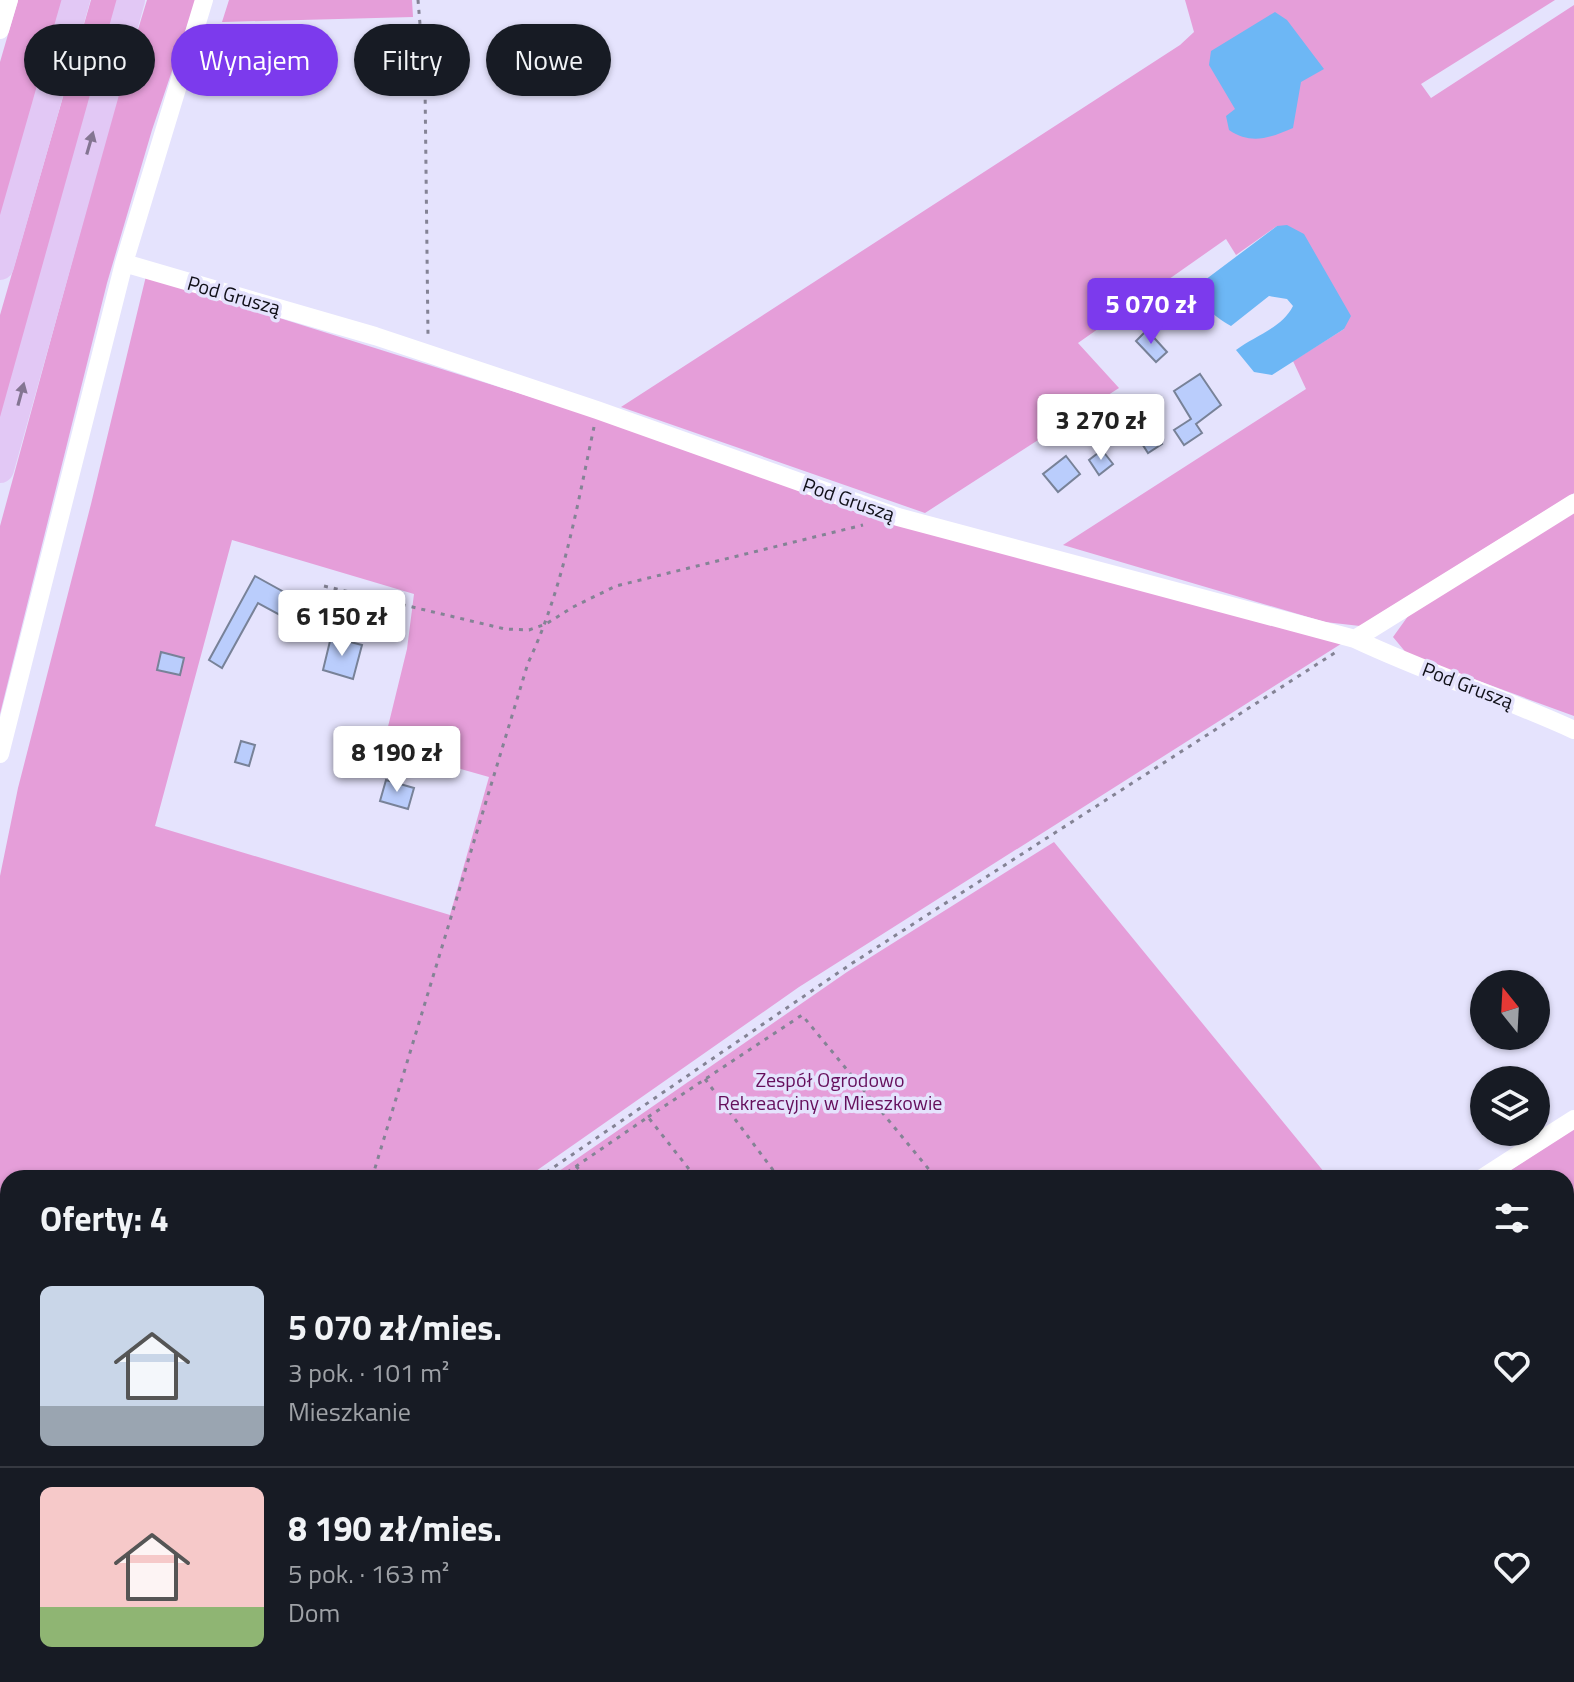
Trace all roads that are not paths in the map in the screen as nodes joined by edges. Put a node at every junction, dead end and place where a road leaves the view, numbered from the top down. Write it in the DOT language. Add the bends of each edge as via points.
graph roads {
  1 [pos="9,0"];
  2 [pos="76,0"];
  3 [pos="131,0"];
  4 [pos="204,0"];
  5 [pos="0,30"];
  6 [pos="124,263"];
  7 [pos="0,266"];
  8 [pos="0,469"];
  9 [pos="1574,503"];
  10 [pos="1355,639"];
  11 [pos="1574,730"];
  12 [pos="0,754"];
  13 [pos="1574,1119"];
  14 [pos="1494,1170"];
  1 -- 5 [label="street"];
  2 -- 7 [label="highway"];
  8 -- 3 [label="highway, one-way"];
  4 -- 6 [label="street"];
  6 -- 10 [label="street, Pod Gruszą" via="375,336 898,517"];
  6 -- 12 [label="street"];
  9 -- 10 [label="street"];
  10 -- 11 [label="street, Pod Gruszą"];
  13 -- 14 [label="street"];
}
